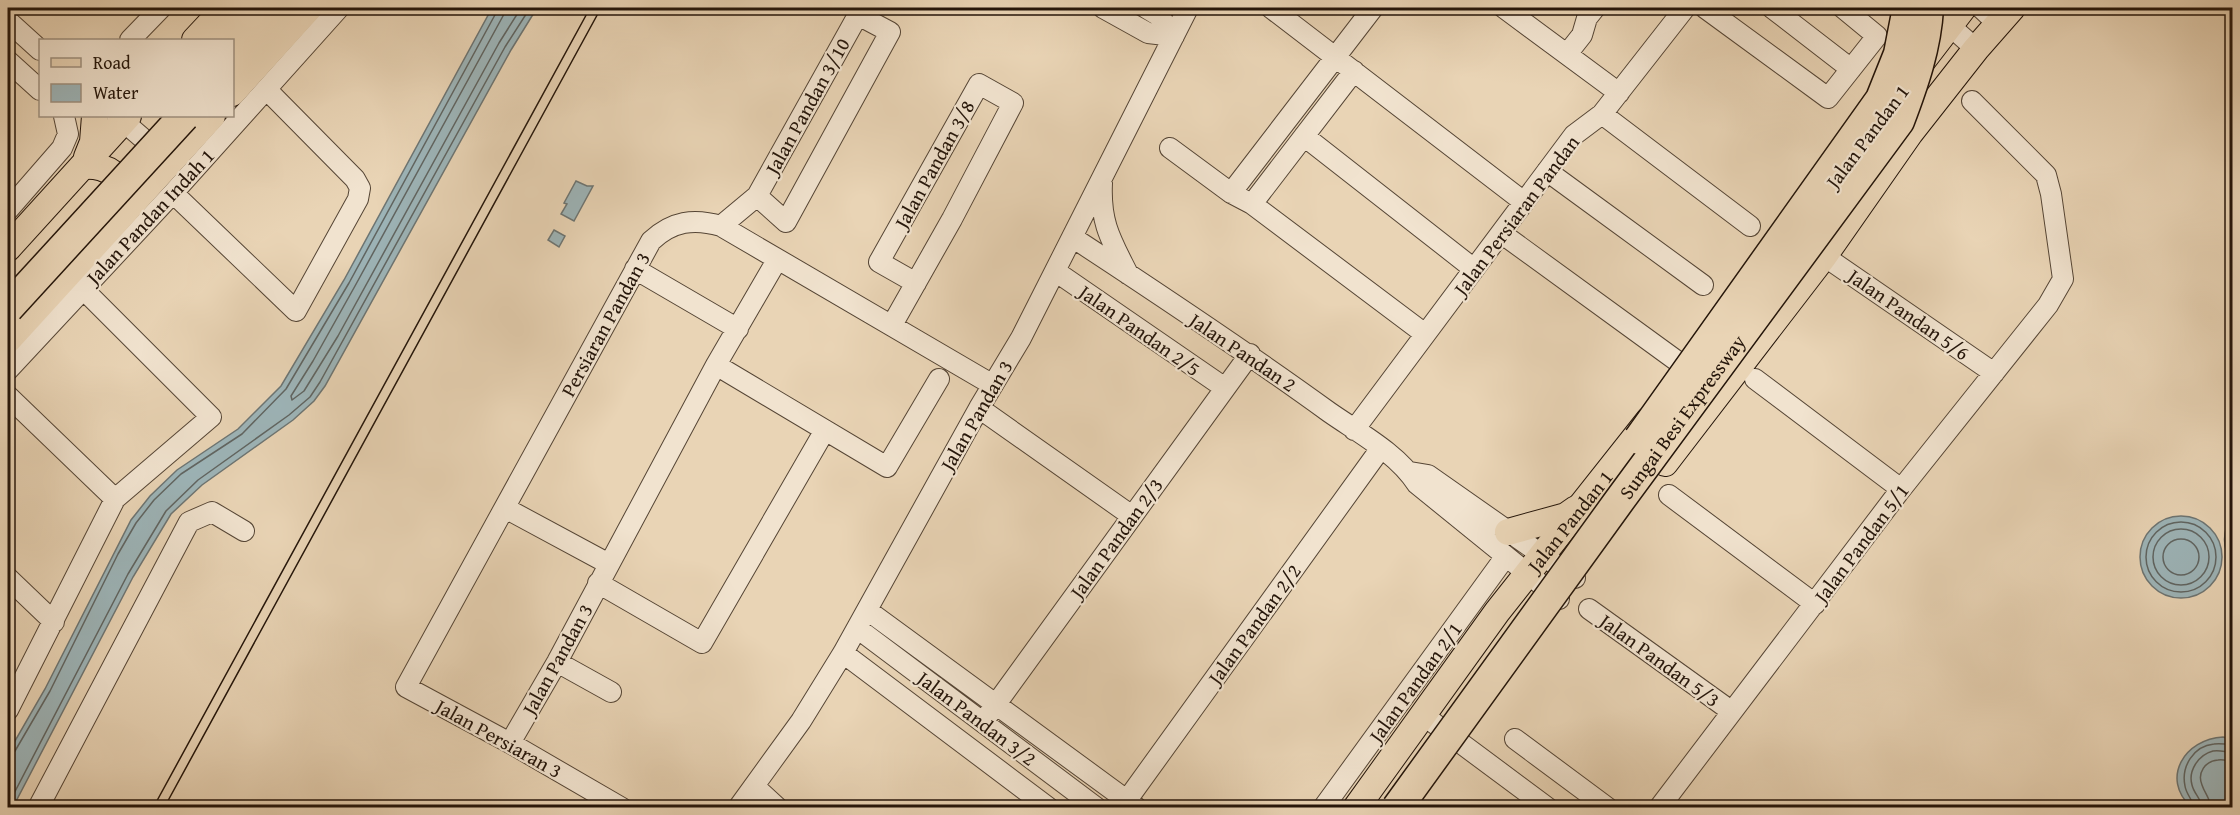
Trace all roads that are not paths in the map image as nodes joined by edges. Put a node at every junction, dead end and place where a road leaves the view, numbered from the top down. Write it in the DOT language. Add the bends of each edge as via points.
graph roads {
  1 [pos="160,8"];
  2 [pos="225,8"];
  3 [pos="253,8"];
  4 [pos="282,8"];
  5 [pos="309,8"];
  6 [pos="339,8"];
  7 [pos="1102,8"];
  8 [pos="1188,8"];
  9 [pos="1271,8"];
  10 [pos="1373,8"];
  11 [pos="1504,8"];
  12 [pos="1595,8"];
  13 [pos="1685,8"];
  14 [pos="1705,8"];
  15 [pos="1843,8"];
  16 [pos="1908,8"];
  17 [pos="1915,8"];
  18 [pos="1151,9"];
  19 [pos="1776,9"];
  20 [pos="1943,12"];
  21 [pos="1997,13"];
  22 [pos="8,21"];
  23 [pos="1174,36"];
  24 [pos="131,39"];
  25 [pos="196,39"];
  26 [pos="225,39"];
  27 [pos="39,49"];
  28 [pos="1976,49"];
  29 [pos="1567,54"];
  30 [pos="1335,56"];
  31 [pos="234,60"];
  32 [pos="8,61"];
  33 [pos="1851,69"];
  34 [pos="1354,71"];
  35 [pos="39,89"];
  36 [pos="266,89"];
  37 [pos="234,91"];
  38 [pos="1619,93"];
  39 [pos="1899,95"];
  40 [pos="1972,101"];
  41 [pos="1602,114"];
  42 [pos="64,117"];
  43 [pos="95,117"];
  44 [pos="122,117"];
  45 [pos="155,117"];
  46 [pos="171,117"];
  47 [pos="200,118"];
  48 [pos="1304,136"];
  49 [pos="1170,148"];
  50 [pos="170,162"];
  51 [pos="83,166"];
  52 [pos="1547,171"];
  53 [pos="1103,177"];
  54 [pos="1231,193"];
  55 [pos="174,194"];
  56 [pos="757,196"];
  57 [pos="1524,202"];
  58 [pos="1252,204"];
  59 [pos="130,206"];
  60 [pos="8,210"];
  61 [pos="721,226"];
  62 [pos="1750,226"];
  63 [pos="1501,232"];
  64 [pos="1072,237"];
  65 [pos="8,248"];
  66 [pos="1824,256"];
  67 [pos="777,260"];
  68 [pos="634,269"];
  69 [pos="1056,269"];
  70 [pos="1474,269"];
  71 [pos="1128,274"];
  72 [pos="8,278"];
  73 [pos="916,283"];
  74 [pos="1703,285"];
  75 [pos="83,289"];
  76 [pos="58,300"];
  77 [pos="8,308"];
  78 [pos="892,326"];
  79 [pos="738,329"];
  80 [pos="1425,334"];
  81 [pos="8,340"];
  82 [pos="1250,354"];
  83 [pos="716,365"];
  84 [pos="1688,369"];
  85 [pos="8,370"];
  86 [pos="1994,373"];
  87 [pos="939,379"];
  88 [pos="1755,379"];
  89 [pos="993,385"];
  90 [pos="1225,388"];
  91 [pos="8,396"];
  92 [pos="980,408"];
  93 [pos="825,430"];
  94 [pos="1354,430"];
  95 [pos="1380,448"];
  96 [pos="1901,489"];
  97 [pos="1669,495"];
  98 [pos="115,499"];
  99 [pos="1586,501"];
  100 [pos="505,508"];
  101 [pos="1132,516"];
  102 [pos="244,531"];
  103 [pos="1507,544"];
  104 [pos="609,564"];
  105 [pos="1534,564"];
  106 [pos="8,578"];
  107 [pos="1575,578"];
  108 [pos="598,584"];
  109 [pos="1559,599"];
  110 [pos="1815,604"];
  111 [pos="1589,609"];
  112 [pos="867,610"];
  113 [pos="54,622"];
  114 [pos="856,628"];
  115 [pos="843,653"];
  116 [pos="557,662"];
  117 [pos="406,687"];
  118 [pos="611,692"];
  119 [pos="996,704"];
  120 [pos="8,710"];
  121 [pos="1731,711"];
  122 [pos="1423,714"];
  123 [pos="983,722"];
  124 [pos="1515,739"];
  125 [pos="1457,741"];
  126 [pos="510,743"];
  127 [pos="746,801"];
  128 [pos="1131,804"];
  129 [pos="1542,806"];
  130 [pos="38,807"];
  131 [pos="622,807"];
  132 [pos="778,807"];
  133 [pos="1048,807"];
  134 [pos="1097,807"];
  135 [pos="1323,807"];
  136 [pos="1356,807"];
  137 [pos="1376,807"];
  138 [pos="1397,807"];
  139 [pos="1411,807"];
  140 [pos="1608,807"];
  141 [pos="1659,807"];
  1 -- 24 [label="street"];
  2 -- 25 [label="main road"];
  3 -- 26 [label="highway"];
  4 -- 31 [label="highway"];
  5 -- 37 [label="main road"];
  6 -- 36 [label="street, Jalan Pandan Indah 1"];
  7 -- 23 [label="street" via="1148,33"];
  8 -- 23 [label="street, Jalan Pandan 3"];
  9 -- 30 [label="street"];
  10 -- 30 [label="street"];
  11 -- 29 [label="street"];
  12 -- 29 [label="street"];
  13 -- 38 [label="street, Jalan Persiaran Pandan"];
  14 -- 33 [label="street" via="1828,98"];
  15 -- 33 [label="street" via="1877,36"];
  16 -- 137 [label="highway, Sungai Besi Expressway, bridge" via="1899,54 1881,99"];
  17 -- 39 [label="main road" via="1917,29"];
  18 -- 23 [label="street"];
  19 -- 33 [label="street"];
  20 -- 28 [label="street"];
  20 -- 39 [label="main road, Jalan Pandan 1"];
  20 -- 138 [label="highway, Sungai Besi Expressway, bridge" via="1928,25 1899,121"];
  21 -- 28 [label="main road, Jalan Pandan 1"];
  22 -- 27 [label="street"];
  23 -- 53 [label="street, Jalan Pandan 3"];
  28 -- 66 [label="main road, Jalan Pandan 1" via="1910,133"];
  29 -- 38 [label="street"];
  30 -- 34 [label="street"];
  30 -- 54 [label="street"];
  32 -- 35 [label="street"];
  34 -- 48 [label="street"];
  34 -- 57 [label="street"];
  36 -- 55 [label="street, Jalan Pandan Indah 1"];
  36 -- 55 [label="street" via="360,188 358,199 296,311"];
  38 -- 41 [label="street, Jalan Persiaran Pandan"];
  39 -- 84 [label="main road, Jalan Pandan 1"];
  40 -- 86 [label="street, Jalan Pandan 5/1" via="2046,175 2063,279 2048,305"];
  41 -- 52 [label="street, Jalan Persiaran Pandan" via="1574,135"];
  41 -- 62 [label="street"];
  42 -- 60 [label="street" via="68,134 62,148"];
  43 -- 51 [label="main road" via="93,142"];
  44 -- 50 [label="street"];
  44 -- 51 [label="main road"];
  45 -- 72 [label="highway"];
  46 -- 47 [label="main road" via="182,123"];
  47 -- 50 [label="main road"];
  47 -- 77 [label="highway, bridge"];
  48 -- 58 [label="street"];
  48 -- 70 [label="street"];
  49 -- 54 [label="street"];
  50 -- 59 [label="main road"];
  51 -- 59 [label="main road" via="93,165 112,172 126,188"];
  51 -- 65 [label="main road"];
  52 -- 57 [label="street, Jalan Persiaran Pandan"];
  52 -- 74 [label="street"];
  53 -- 64 [label="street, Jalan Pandan 3"];
  53 -- 71 [label="street" via="1103,220"];
  54 -- 58 [label="street"];
  55 -- 75 [label="street, Jalan Pandan Indah 1"];
  56 -- 56 [label="street, Jalan Pandan 3/10" via="858,15 890,32 786,222"];
  56 -- 61 [label="street"];
  57 -- 63 [label="street, Jalan Persiaran Pandan"];
  58 -- 80 [label="street"];
  59 -- 76 [label="main road"];
  61 -- 67 [label="street, Persiaran Pandan 3"];
  61 -- 68 [label="street, Persiaran Pandan 3" via="695,221 672,226 651,241"];
  63 -- 70 [label="street, Jalan Persiaran Pandan"];
  63 -- 84 [label="street"];
  64 -- 69 [label="street, Jalan Pandan 3"];
  64 -- 71 [label="street, Jalan Pandan 2"];
  66 -- 86 [label="street, Jalan Pandan 5/6"];
  66 -- 107 [label="main road, Jalan Pandan 1"];
  67 -- 78 [label="street, Persiaran Pandan 3"];
  67 -- 79 [label="street, Jalan Pandan 3"];
  68 -- 79 [label="street"];
  68 -- 100 [label="street, Persiaran Pandan 3"];
  69 -- 71 [label="street" via="1085,258"];
  69 -- 89 [label="street, Jalan Pandan 3"];
  69 -- 90 [label="street, Jalan Pandan 2/5"];
  70 -- 80 [label="street, Jalan Persiaran Pandan"];
  71 -- 82 [label="street, Jalan Pandan 2"];
  73 -- 73 [label="street, Jalan Pandan 3/8" via="1013,103 979,84 879,262"];
  73 -- 78 [label="street, Jalan Pandan 3/8"];
  75 -- 76 [label="street, Jalan Pandan Indah 1"];
  75 -- 98 [label="street" via="211,417"];
  76 -- 81 [label="main road"];
  76 -- 85 [label="street, Jalan Pandan Indah 1"];
  78 -- 89 [label="street, Persiaran Pandan 3"];
  79 -- 83 [label="street, Jalan Pandan 3"];
  80 -- 94 [label="street, Jalan Persiaran Pandan"];
  82 -- 90 [label="street, Jalan Pandan 2/3"];
  82 -- 94 [label="street, Jalan Pandan 2"];
  83 -- 93 [label="street"];
  83 -- 104 [label="street, Jalan Pandan 3"];
  84 -- 99 [label="main road, Jalan Pandan 1"];
  86 -- 96 [label="street, Jalan Pandan 5/1"];
  87 -- 93 [label="street" via="887,467"];
  88 -- 96 [label="street"];
  89 -- 92 [label="street, Jalan Pandan 3"];
  90 -- 101 [label="street, Jalan Pandan 2/3"];
  91 -- 98 [label="street"];
  92 -- 101 [label="street"];
  92 -- 112 [label="street, Jalan Pandan 3"];
  93 -- 108 [label="street" via="702,643"];
  94 -- 95 [label="street, Jalan Pandan 2"];
  95 -- 103 [label="street, Jalan Pandan 2" via="1410,472 1428,475"];
  95 -- 128 [label="street, Jalan Pandan 2/2"];
  96 -- 110 [label="street, Jalan Pandan 5/1"];
  97 -- 110 [label="street"];
  98 -- 113 [label="street"];
  99 -- 103 [label="main road" via="1566,516"];
  99 -- 105 [label="main road, Jalan Pandan 1"];
  100 -- 104 [label="street"];
  100 -- 117 [label="street, Persiaran Pandan 3"];
  101 -- 119 [label="street, Jalan Pandan 2/3"];
  102 -- 130 [label="street" via="212,512 189,522"];
  103 -- 105 [label="street, Jalan Pandan 2"];
  103 -- 135 [label="street, Jalan Pandan 2/1"];
  104 -- 108 [label="street, Jalan Pandan 3"];
  105 -- 107 [label="street, Jalan Pandan 2"];
  105 -- 109 [label="street, Jalan Pandan 2"];
  105 -- 122 [label="main road, Jalan Pandan 1"];
  106 -- 113 [label="street"];
  107 -- 109 [label="main road, Jalan Pandan 1"];
  108 -- 116 [label="street, Jalan Pandan 3"];
  109 -- 125 [label="main road, Jalan Pandan 1"];
  110 -- 121 [label="street, Jalan Pandan 5/1"];
  111 -- 121 [label="street, Jalan Pandan 5/3"];
  112 -- 114 [label="street, Jalan Pandan 3"];
  112 -- 119 [label="street, Jalan Pandan 2/2"];
  113 -- 120 [label="street"];
  114 -- 115 [label="street, Jalan Pandan 3"];
  114 -- 123 [label="street, Jalan Pandan 3/2"];
  115 -- 127 [label="street, Jalan Pandan 3"];
  115 -- 133 [label="street, Jalan Pandan 3/2"];
  116 -- 118 [label="street"];
  116 -- 126 [label="street, Jalan Pandan 3"];
  117 -- 126 [label="street, Jalan Persiaran 3"];
  119 -- 123 [label="street, Jalan Pandan 2/3"];
  119 -- 128 [label="street, Jalan Pandan 2/2"];
  121 -- 141 [label="street, Jalan Pandan 5/1"];
  122 -- 125 [label="street"];
  122 -- 136 [label="main road, Jalan Pandan 1"];
  123 -- 134 [label="street, Jalan Pandan 3/2"];
  124 -- 140 [label="street"];
  125 -- 129 [label="street"];
  125 -- 139 [label="main road, Jalan Pandan 1"];
  126 -- 131 [label="street, Jalan Persiaran 3"];
  127 -- 132 [label="street"];
}
